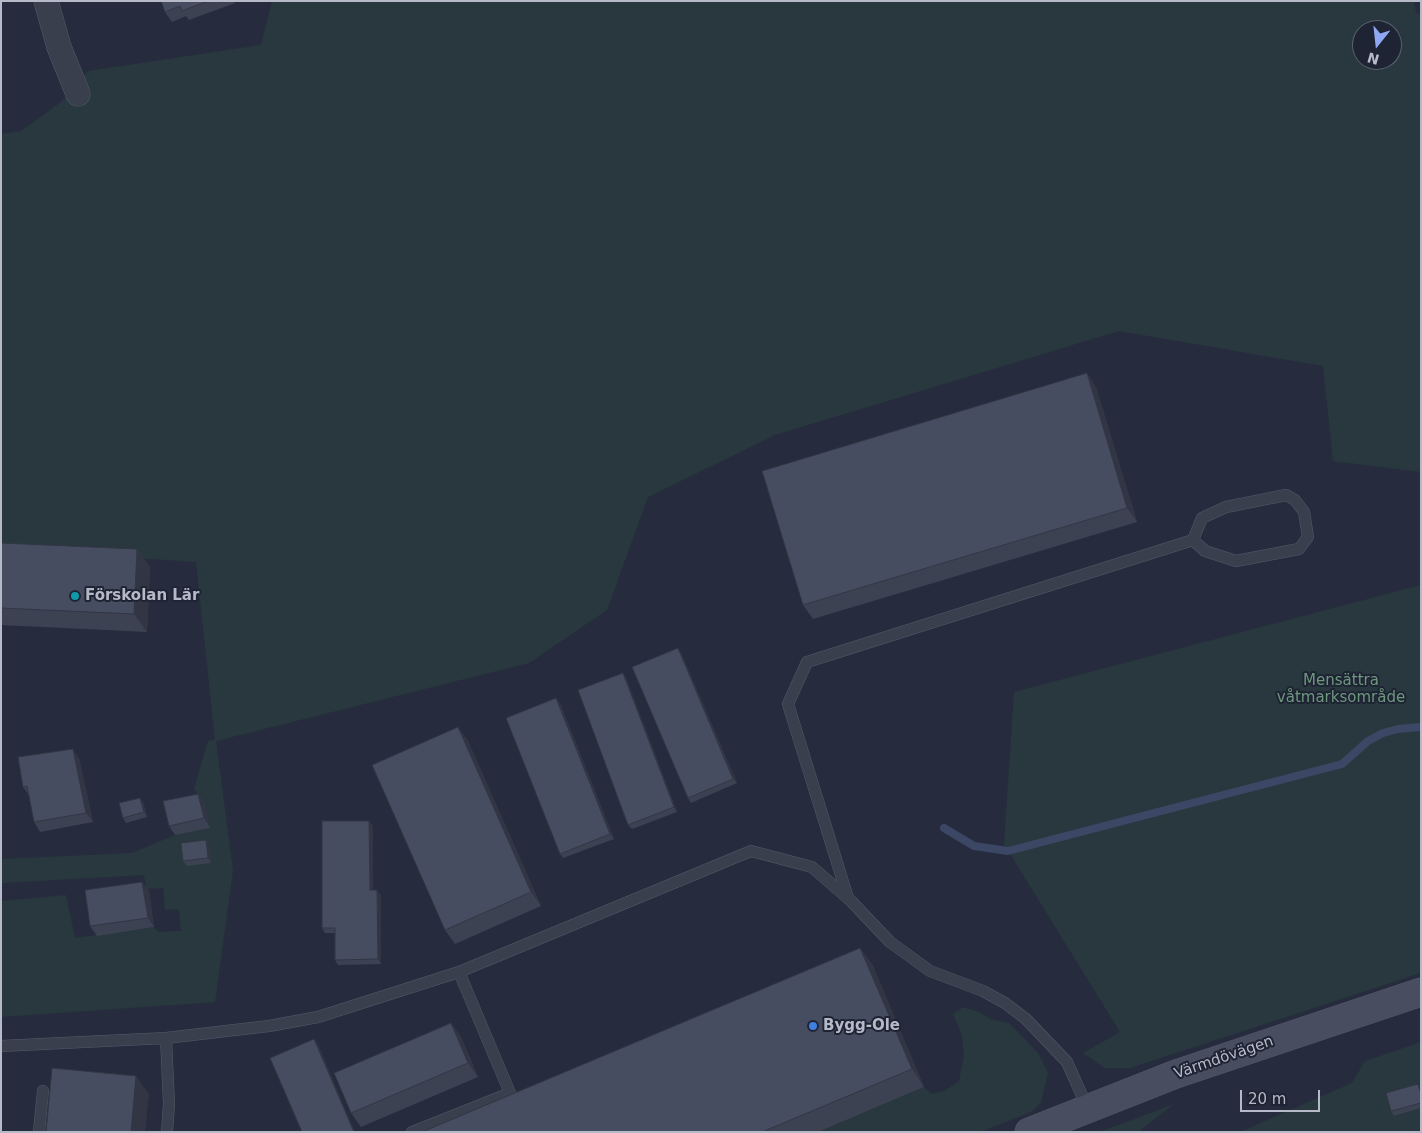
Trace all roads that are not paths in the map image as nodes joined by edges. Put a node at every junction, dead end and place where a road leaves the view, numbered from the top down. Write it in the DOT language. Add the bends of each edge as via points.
graph roads {
  1 [pos="46,1"];
  2 [pos="78,94"];
  3 [pos="1193,540"];
  4 [pos="848,898"];
  5 [pos="459,972"];
  6 [pos="1421,992"];
  7 [pos="166,1038"];
  8 [pos="1,1046"];
  9 [pos="43,1091"];
  10 [pos="1088,1109"];
  11 [pos="40,1132"];
  12 [pos="166,1132"];
  13 [pos="412,1132"];
  14 [pos="1029,1132"];
  1 -- 2 [label="street"];
  3 -- 3 [label="lane" via="1205,551 1236,561 1299,549 1308,537 1304,512 1295,500 1286,495 1226,507 1202,518"];
  3 -- 4 [label="lane" via="807,662 788,704"];
  4 -- 5 [label="lane" via="812,867 751,851"];
  4 -- 10 [label="lane" via="890,942 930,972 982,991 1026,1019 1067,1062"];
  5 -- 7 [label="lane" via="318,1017"];
  5 -- 13 [label="lane" via="510,1092"];
  6 -- 10 [label="main road, Värmdövägen" via="1176,1074"];
  7 -- 8 [label="lane"];
  7 -- 12 [label="lane" via="169,1104"];
  9 -- 11 [label="lane"];
  10 -- 14 [label="main road, Värmdövägen"];
}
